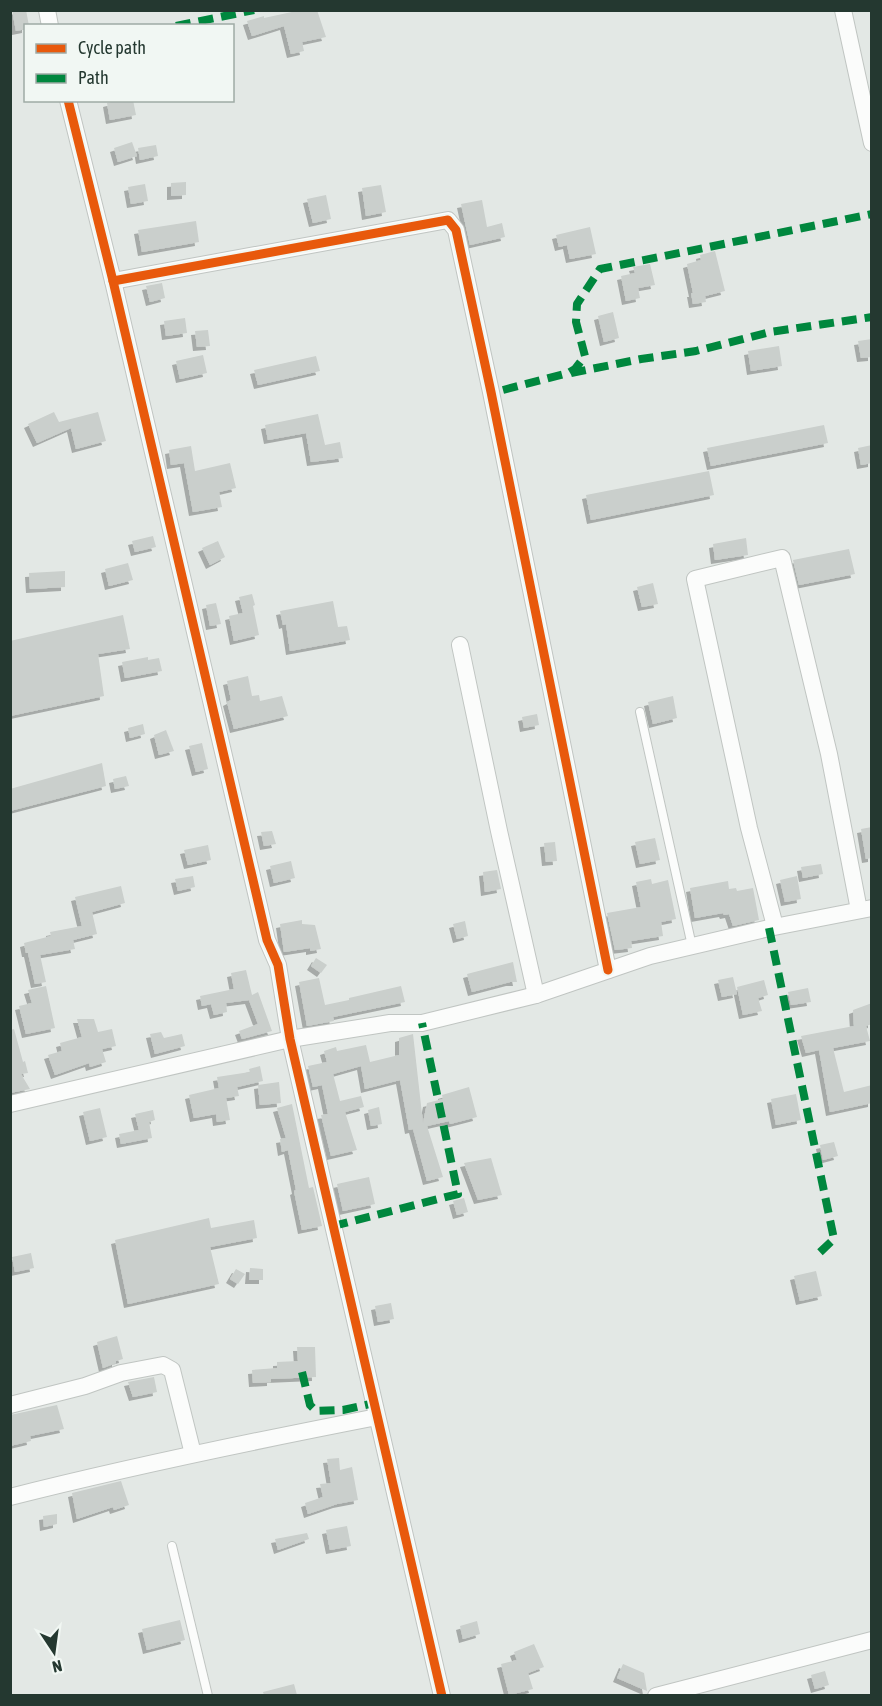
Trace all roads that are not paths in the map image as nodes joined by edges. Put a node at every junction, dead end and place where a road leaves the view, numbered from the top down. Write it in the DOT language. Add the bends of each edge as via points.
graph roads {
  1 [pos="843,10"];
  2 [pos="68,102"];
  3 [pos="872,143"];
  4 [pos="113,281"];
  5 [pos="460,645"];
  6 [pos="639,712"];
  7 [pos="866,909"];
  8 [pos="775,927"];
  9 [pos="692,946"];
  10 [pos="608,970"];
  11 [pos="536,995"];
  12 [pos="290,1039"];
  13 [pos="10,1104"];
  14 [pos="10,1405"];
  15 [pos="377,1417"];
  16 [pos="193,1454"];
  17 [pos="10,1497"];
  18 [pos="172,1546"];
  19 [pos="872,1640"];
  20 [pos="208,1695"];
  21 [pos="442,1695"];
  22 [pos="656,1695"];
  1 -- 3 [label="street"];
  2 -- 4 [label="street"];
  4 -- 10 [label="street" via="448,220 456,230"];
  4 -- 12 [label="street" via="267,940 278,965"];
  5 -- 11 [label="street"];
  6 -- 9 [label="lane"];
  7 -- 8 [label="street"];
  7 -- 8 [label="street" via="782,558 695,579 749,828"];
  8 -- 9 [label="street"];
  9 -- 10 [label="street"];
  10 -- 11 [label="street"];
  11 -- 12 [label="street" via="422,1023 390,1023"];
  12 -- 13 [label="street"];
  12 -- 15 [label="street"];
  14 -- 16 [label="street" via="163,1365 172,1370"];
  15 -- 16 [label="street"];
  15 -- 21 [label="street"];
  16 -- 17 [label="street"];
  18 -- 20 [label="lane"];
  19 -- 22 [label="street"];
}
